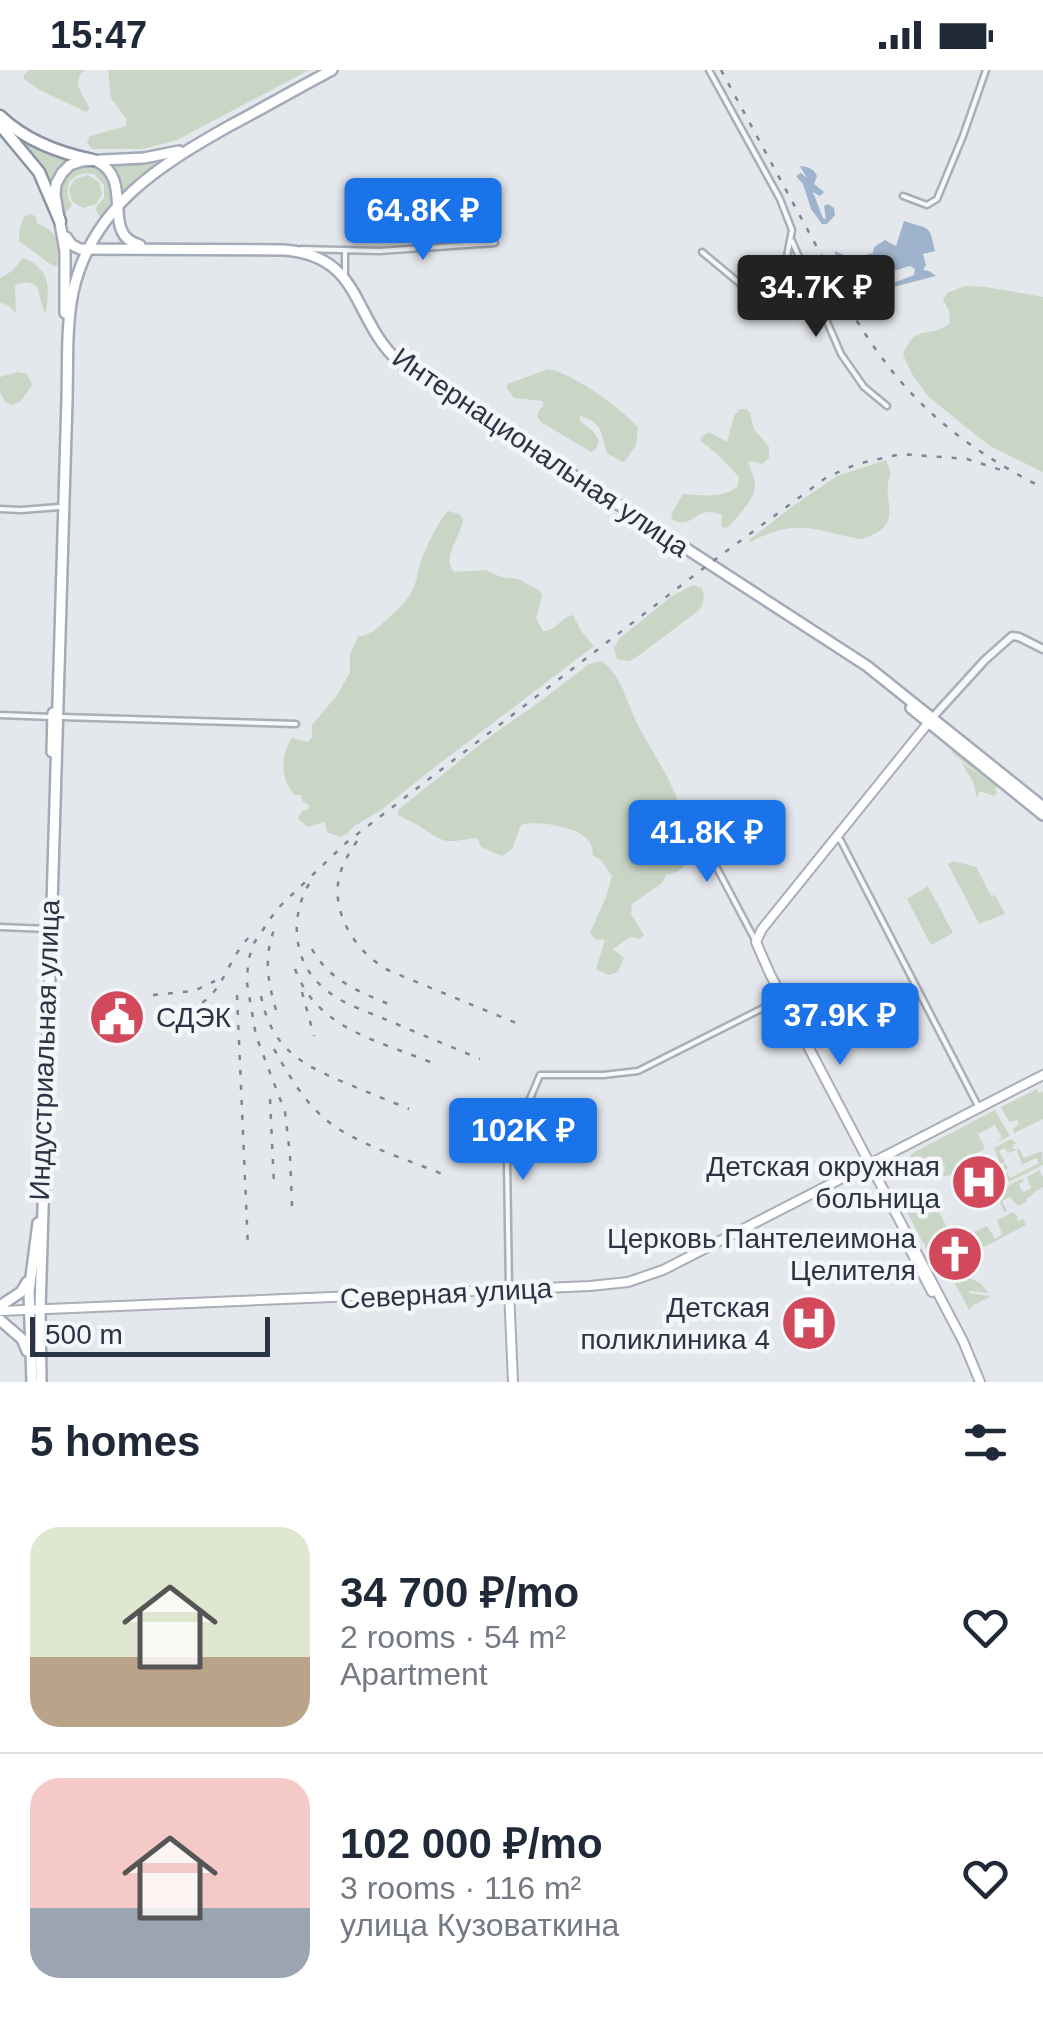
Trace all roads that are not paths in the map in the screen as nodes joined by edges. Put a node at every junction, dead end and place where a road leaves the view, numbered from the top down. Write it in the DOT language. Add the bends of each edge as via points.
graph roads {
  1 [pos="332,70"];
  2 [pos="709,70"];
  3 [pos="986,70"];
  4 [pos="0,116"];
  5 [pos="0,124"];
  6 [pos="205,140"];
  7 [pos="94,160"];
  8 [pos="903,196"];
  9 [pos="118,204"];
  10 [pos="60,221"];
  11 [pos="792,240"];
  12 [pos="495,243"];
  13 [pos="165,248"];
  14 [pos="90,249"];
  15 [pos="284,250"];
  16 [pos="332,250"];
  17 [pos="344,250"];
  18 [pos="702,252"];
  19 [pos="328,262"];
  20 [pos="343,272"];
  21 [pos="887,406"];
  22 [pos="59,507"];
  23 [pos="0,509"];
  24 [pos="1043,650"];
  25 [pos="0,715"];
  26 [pos="56,717"];
  27 [pos="930,720"];
  28 [pos="296,724"];
  29 [pos="978,758"];
  30 [pos="1041,802"];
  31 [pos="1043,815"];
  32 [pos="700,823"];
  33 [pos="836,836"];
  34 [pos="0,928"];
  35 [pos="50,929"];
  36 [pos="752,935"];
  37 [pos="783,998"];
  38 [pos="1043,1076"];
  39 [pos="980,1108"];
  40 [pos="868,1161"];
  41 [pos="32,1270"];
  42 [pos="509,1290"];
  43 [pos="0,1309"];
  44 [pos="34,1310"];
  45 [pos="0,1320"];
  46 [pos="32,1382"];
  47 [pos="41,1382"];
  48 [pos="513,1382"];
  49 [pos="977,1382"];
  1 -- 6 [label="main road"];
  2 -- 11 [label="street" via="784,209"];
  3 -- 8 [label="street" via="937,199 926,204"];
  4 -- 7 [label="highway" via="36,142"];
  5 -- 10 [label="highway" via="39,172"];
  6 -- 7 [label="main road" via="159,156"];
  6 -- 9 [label="main road"];
  7 -- 9 [label="main road" via="112,174"];
  7 -- 10 [label="main road" via="62,173 55,188"];
  9 -- 13 [label="main road" via="127,240"];
  9 -- 14 [label="main road"];
  10 -- 14 [label="main road" via="70,244"];
  10 -- 22 [label="main road, Индустриальная улица" via="66,275"];
  11 -- 18 [label="street" via="766,312"];
  11 -- 21 [label="street" via="841,354"];
  12 -- 17 [label="street"];
  13 -- 14 [label="main road, Интернациональная улица"];
  13 -- 15 [label="main road, Интернациональная улица"];
  14 -- 26 [label="main road, Индустриальная улица" via="71,311"];
  15 -- 16 [label="street"];
  15 -- 19 [label="main road, Интернациональная улица"];
  16 -- 17 [label="street"];
  16 -- 19 [label="street"];
  17 -- 20 [label="street"];
  19 -- 20 [label="main road, Интернациональная улица"];
  20 -- 27 [label="main road, Интернациональная улица" via="378,338 403,364 823,638"];
  22 -- 23 [label="street"];
  22 -- 26 [label="main road, Индустриальная улица"];
  24 -- 27 [label="street" via="1012,636"];
  25 -- 26 [label="street"];
  26 -- 28 [label="street"];
  26 -- 35 [label="main road, Индустриальная улица"];
  27 -- 29 [label="main road, Интернациональная улица"];
  27 -- 33 [label="main road"];
  29 -- 30 [label="main road, Интернациональная улица"];
  29 -- 31 [label="main road, Интернациональная улица"];
  32 -- 36 [label="street" via="700,836"];
  33 -- 36 [label="main road"];
  33 -- 39 [label="street"];
  34 -- 35 [label="street"];
  35 -- 41 [label="main road, Индустриальная улица"];
  35 -- 44 [label="main road, Индустриальная улица"];
  36 -- 37 [label="main road"];
  37 -- 40 [label="main road"];
  37 -- 42 [label="street" via="640,1070 540,1075 506,1160"];
  38 -- 39 [label="main road, Северная улица"];
  39 -- 40 [label="main road, Северная улица"];
  40 -- 42 [label="main road, Северная улица" via="644,1278"];
  40 -- 49 [label="main road" via="963,1341"];
  41 -- 43 [label="main road" via="21,1292"];
  41 -- 44 [label="main road, Индустриальная улица"];
  42 -- 44 [label="main road, Северная улица"];
  42 -- 48 [label="main road"];
  43 -- 44 [label="main road, Северная улица"];
  44 -- 46 [label="main road, Индустриальная улица"];
  44 -- 47 [label="main road, Индустриальная улица"];
  45 -- 46 [label="main road" via="26,1347"];
}
